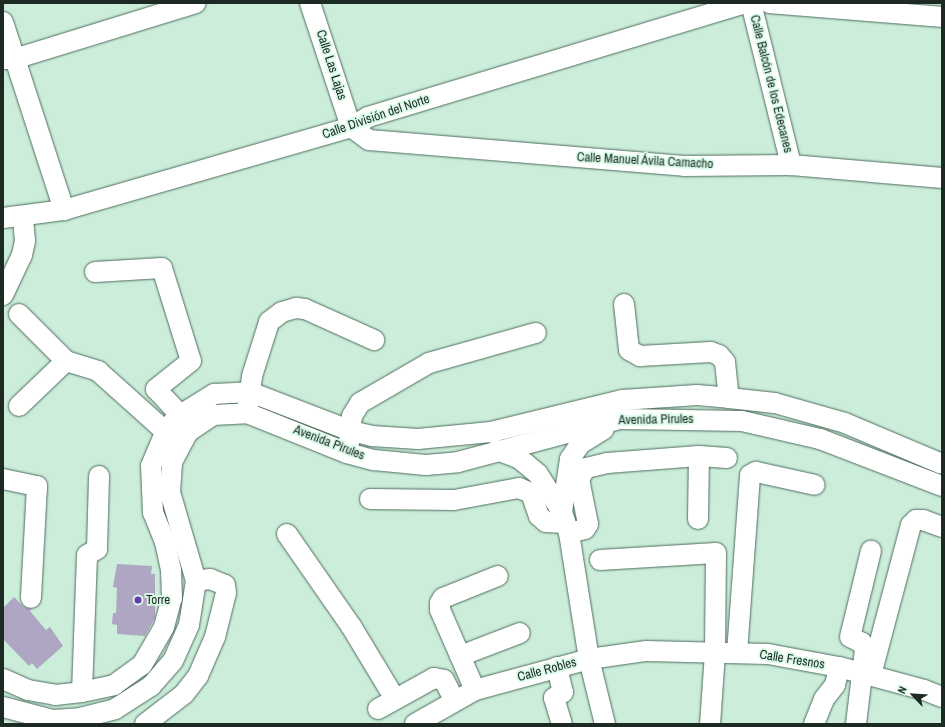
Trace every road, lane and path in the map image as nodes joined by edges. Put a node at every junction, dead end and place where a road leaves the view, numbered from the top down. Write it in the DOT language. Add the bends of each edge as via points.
graph roads {
  1 [pos="196,3"];
  2 [pos="310,3"];
  3 [pos="745,3"];
  4 [pos="751,3"];
  5 [pos="769,3"];
  6 [pos="942,17"];
  7 [pos="3,22"];
  8 [pos="8,59"];
  9 [pos="351,128"];
  10 [pos="792,165"];
  11 [pos="942,178"];
  12 [pos="64,210"];
  13 [pos="23,217"];
  14 [pos="3,218"];
  15 [pos="95,272"];
  16 [pos="5,287"];
  17 [pos="624,304"];
  18 [pos="19,314"];
  19 [pos="536,333"];
  20 [pos="374,340"];
  21 [pos="66,361"];
  22 [pos="250,392"];
  23 [pos="729,398"];
  24 [pos="19,406"];
  25 [pos="247,413"];
  26 [pos="180,415"];
  27 [pos="620,419"];
  28 [pos="350,431"];
  29 [pos="173,437"];
  30 [pos="497,450"];
  31 [pos="347,453"];
  32 [pos="699,456"];
  33 [pos="726,458"];
  34 [pos="942,464"];
  35 [pos="99,476"];
  36 [pos="3,479"];
  37 [pos="815,485"];
  38 [pos="942,486"];
  39 [pos="370,499"];
  40 [pos="698,519"];
  41 [pos="565,523"];
  42 [pos="942,527"];
  43 [pos="287,534"];
  44 [pos="871,551"];
  45 [pos="600,560"];
  46 [pos="498,576"];
  47 [pos="196,581"];
  48 [pos="31,598"];
  49 [pos="520,633"];
  50 [pos="716,653"];
  51 [pos="737,653"];
  52 [pos="460,656"];
  53 [pos="589,659"];
  54 [pos="557,667"];
  55 [pos="839,667"];
  56 [pos="867,674"];
  57 [pos="3,679"];
  58 [pos="475,690"];
  59 [pos="82,692"];
  60 [pos="55,695"];
  61 [pos="942,697"];
  62 [pos="395,699"];
  63 [pos="454,700"];
  64 [pos="3,707"];
  65 [pos="378,709"];
  66 [pos="118,717"];
  67 [pos="31,720"];
  68 [pos="53,720"];
  69 [pos="151,722"];
  70 [pos="415,724"];
  71 [pos="562,724"];
  72 [pos="605,724"];
  73 [pos="710,724"];
  74 [pos="814,724"];
  75 [pos="856,724"];
  1 -- 8 [label="street"];
  2 -- 9 [label="street, Calle Las Lajas"];
  3 -- 9 [label="street, Calle División del Norte" via="368,117"];
  4 -- 10 [label="street, Calle Balcón de los Edecanes"];
  5 -- 6 [label="street"];
  7 -- 8 [label="street"];
  8 -- 12 [label="street"];
  9 -- 10 [label="street, Calle Manuel Ávila Camacho" via="369,140 377,141 684,166"];
  9 -- 12 [label="street, Calle División del Norte"];
  10 -- 11 [label="street, Calle Manuel Ávila Camacho"];
  12 -- 13 [label="street, Calle División del Norte"];
  13 -- 14 [label="street, Calle División del Norte"];
  13 -- 16 [label="street" via="25,241"];
  15 -- 26 [label="street" via="162,268 191,361 156,389"];
  17 -- 23 [label="street" via="629,350 634,354 711,352 719,355 725,362"];
  18 -- 21 [label="street"];
  19 -- 28 [label="street" via="429,363 356,407"];
  20 -- 22 [label="street" via="305,309 296,308 282,312 269,322"];
  21 -- 24 [label="street"];
  21 -- 29 [label="street" via="98,372"];
  22 -- 25 [label="street"];
  22 -- 26 [label="street, Avenida Pirules" via="214,394"];
  22 -- 28 [label="street, Avenida Pirules"];
  23 -- 28 [label="street, Avenida Pirules" via="697,395 622,400 491,432 456,437 372,436"];
  23 -- 34 [label="street, Avenida Pirules" via="775,403 845,423"];
  25 -- 29 [label="street, Avenida Pirules" via="213,415"];
  25 -- 31 [label="street, Avenida Pirules"];
  26 -- 29 [label="street, Avenida Pirules"];
  27 -- 30 [label="street, Avenida Pirules"];
  27 -- 38 [label="street, Avenida Pirules" via="742,420 820,439"];
  27 -- 41 [label="street, Calle Robles" via="580,444 570,459"];
  28 -- 31 [label="street"];
  29 -- 47 [label="street, Avenida Pirules" via="170,492"];
  29 -- 59 [label="street, Avenida Pirules" via="151,466 150,494 171,570 170,611 142,665 114,685"];
  30 -- 31 [label="street, Avenida Pirules" via="458,462 426,465 374,460"];
  30 -- 41 [label="street, Calle Robles" via="520,459 538,474"];
  32 -- 33 [label="street"];
  32 -- 40 [label="street"];
  32 -- 41 [label="street" via="607,463 586,468 579,479 588,524 585,529"];
  35 -- 59 [label="street" via="97,548 87,555"];
  36 -- 48 [label="street" via="36,486"];
  37 -- 51 [label="street" via="756,472 750,475"];
  39 -- 41 [label="street" via="454,500 519,488 531,493 539,516 546,522"];
  41 -- 53 [label="street, Calle Robles"];
  42 -- 56 [label="street" via="923,520 916,520 911,525"];
  43 -- 62 [label="street" via="352,626"];
  44 -- 56 [label="street" via="850,637 862,643"];
  45 -- 50 [label="street" via="716,554"];
  46 -- 52 [label="street" via="443,598 440,603 440,610"];
  47 -- 66 [label="street, Avenida Pirules" via="189,625 173,661"];
  47 -- 69 [label="street" via="210,579 225,585 226,593 216,637 198,676 184,694"];
  49 -- 52 [label="street"];
  50 -- 51 [label="street, Calle Fresnos"];
  50 -- 53 [label="street, Calle Fresnos" via="646,651"];
  50 -- 73 [label="street"];
  51 -- 55 [label="street, Calle Fresnos" via="768,654"];
  52 -- 58 [label="street"];
  53 -- 54 [label="street, Calle Robles"];
  53 -- 72 [label="street"];
  54 -- 58 [label="street, Calle Robles"];
  54 -- 71 [label="street" via="564,692 554,698"];
  55 -- 56 [label="street, Calle Fresnos"];
  55 -- 74 [label="street" via="835,685 824,699"];
  56 -- 61 [label="street, Calle Fresnos"];
  56 -- 75 [label="street"];
  57 -- 60 [label="street, Avenida Pirules" via="28,690"];
  58 -- 63 [label="street, Calle Robles"];
  59 -- 60 [label="street, Avenida Pirules"];
  60 -- 68 [label="street"];
  62 -- 63 [label="street" via="434,678 444,680"];
  62 -- 65 [label="street"];
  63 -- 70 [label="street, Calle Robles"];
  64 -- 67 [label="street, Avenida Pirules"];
  66 -- 68 [label="street, Avenida Pirules"];
  67 -- 68 [label="street, Avenida Pirules"];
}
